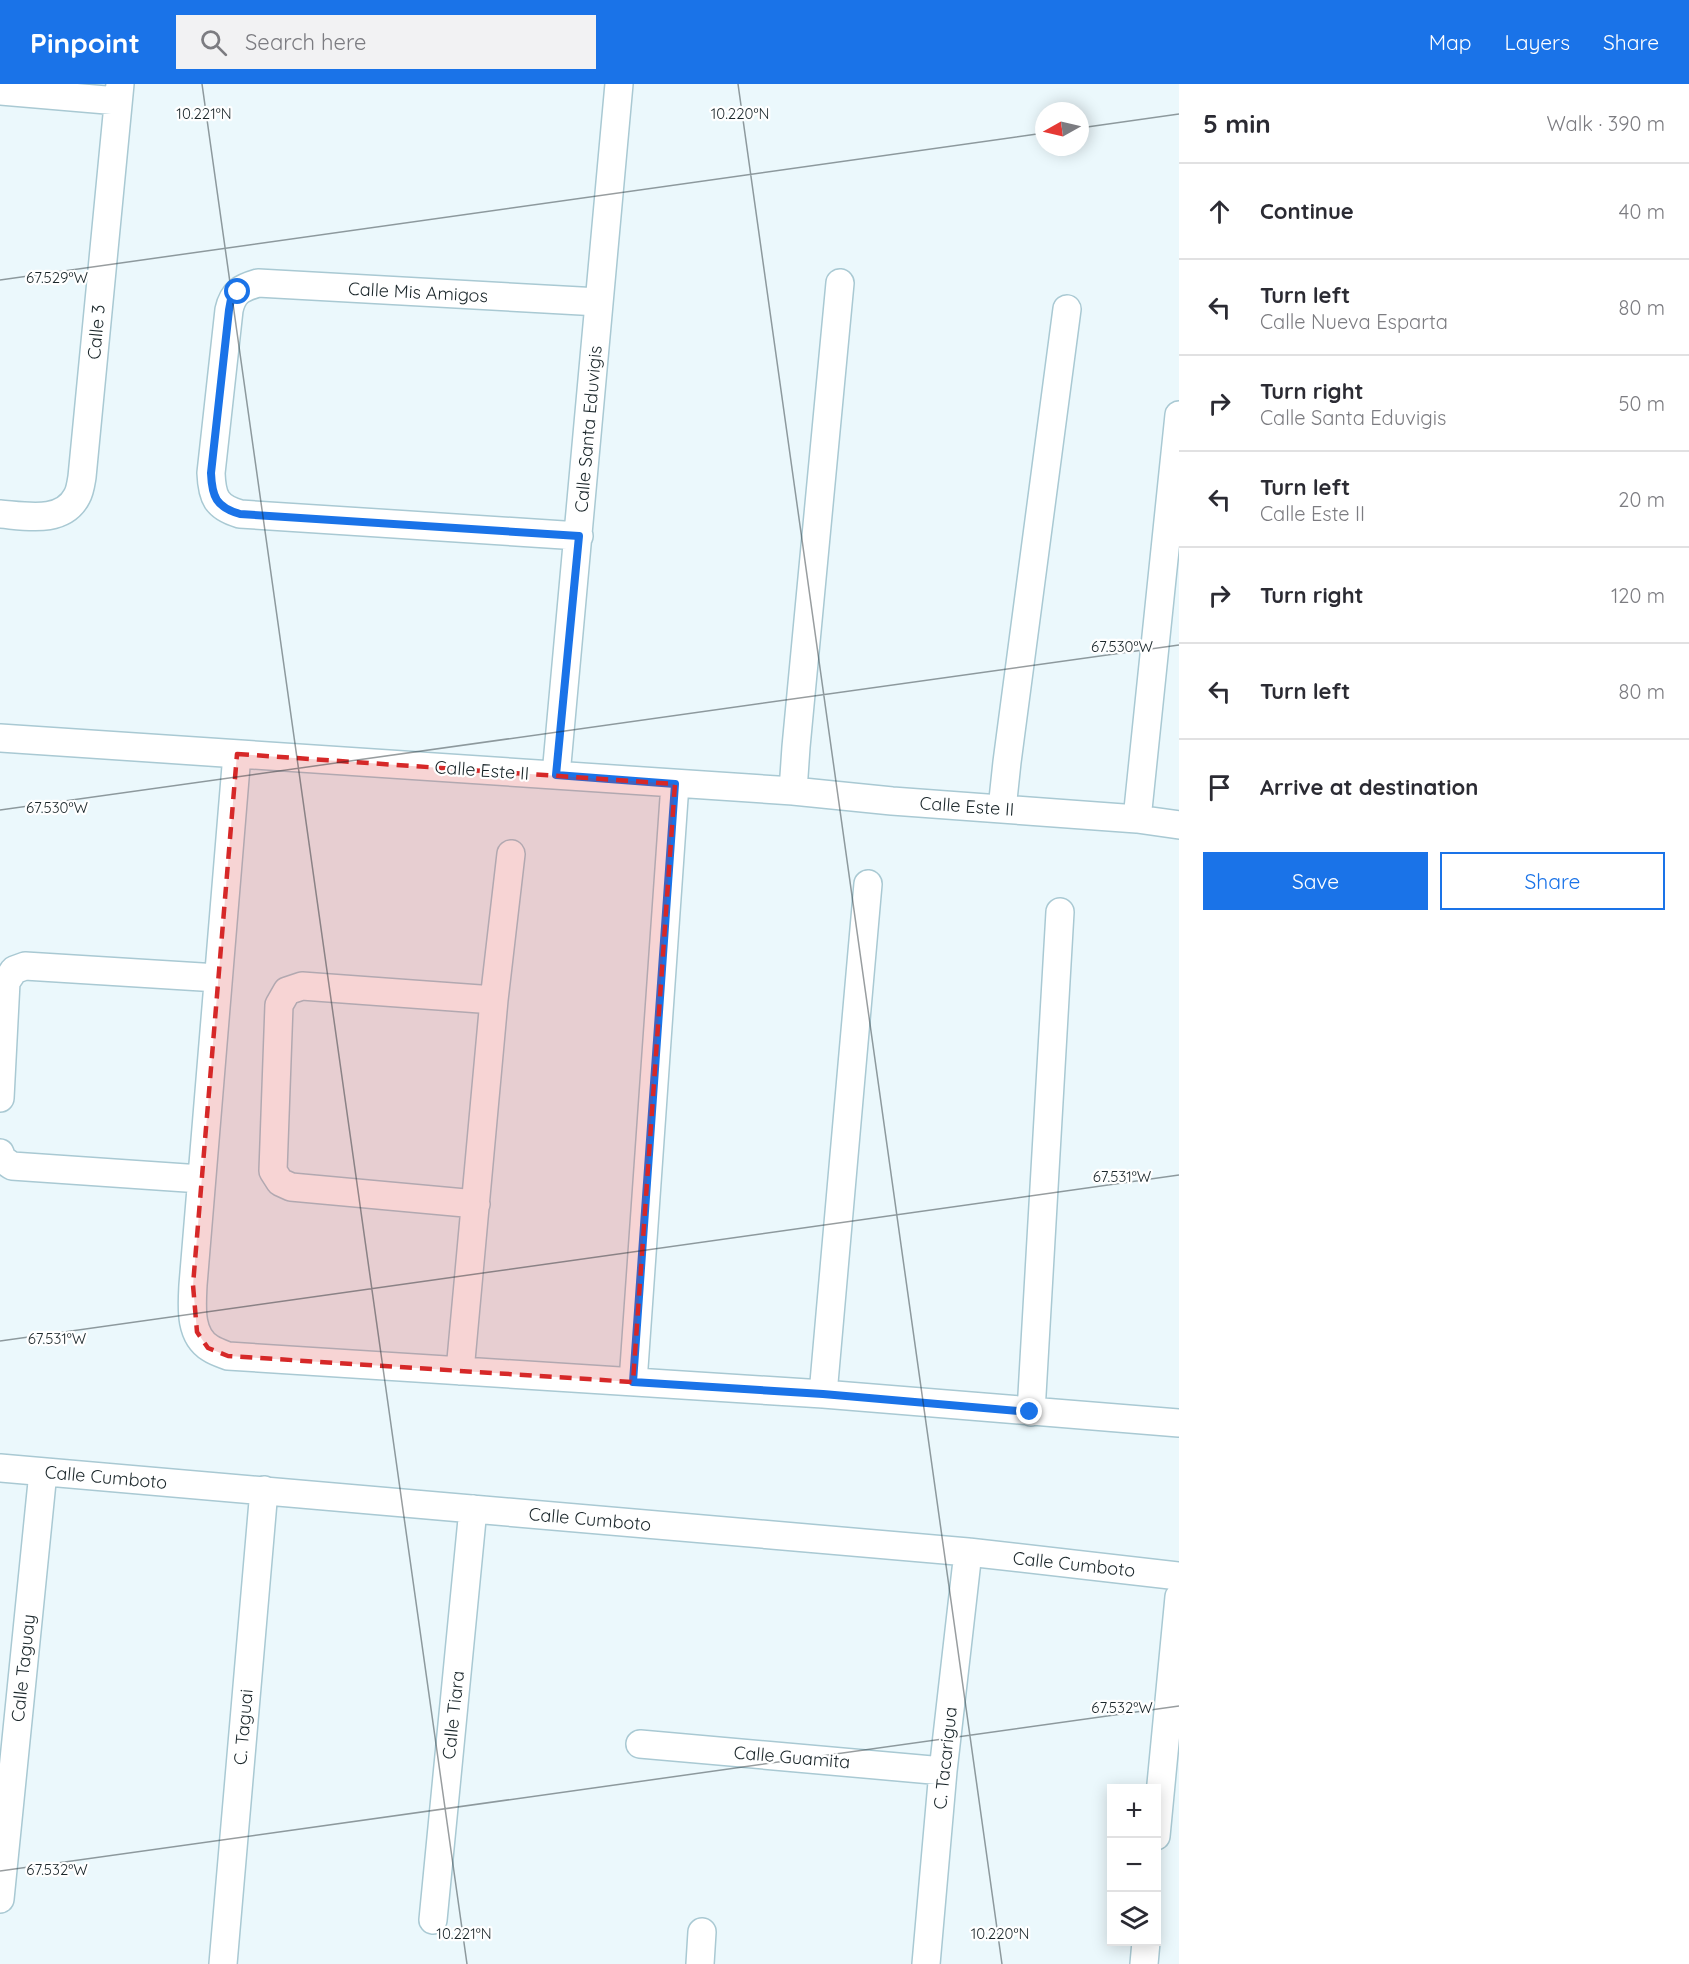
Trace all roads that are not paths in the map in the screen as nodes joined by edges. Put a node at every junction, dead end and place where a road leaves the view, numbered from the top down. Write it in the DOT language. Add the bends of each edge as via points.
graph roads {
  1 [pos="619,84"];
  2 [pos="0,91"];
  3 [pos="119,93"];
  4 [pos="840,283"];
  5 [pos="599,302"];
  6 [pos="1067,309"];
  7 [pos="1179,415"];
  8 [pos="0,514"];
  9 [pos="579,536"];
  10 [pos="0,738"];
  11 [pos="237,754"];
  12 [pos="556,775"];
  13 [pos="675,784"];
  14 [pos="793,791"];
  15 [pos="1002,808"];
  16 [pos="1137,819"];
  17 [pos="1179,825"];
  18 [pos="511,854"];
  19 [pos="868,884"];
  20 [pos="1060,912"];
  21 [pos="218,978"];
  22 [pos="494,1000"];
  23 [pos="0,1098"];
  24 [pos="0,1153"];
  25 [pos="201,1179"];
  26 [pos="476,1204"];
  27 [pos="460,1371"];
  28 [pos="633,1382"];
  29 [pos="823,1394"];
  30 [pos="1030,1412"];
  31 [pos="1179,1423"];
  32 [pos="0,1468"];
  33 [pos="43,1472"];
  34 [pos="264,1490"];
  35 [pos="473,1509"];
  36 [pos="968,1552"];
  37 [pos="1179,1576"];
  38 [pos="1179,1598"];
  39 [pos="640,1744"];
  40 [pos="943,1771"];
  41 [pos="1161,1784"];
  42 [pos="0,1899"];
  43 [pos="433,1920"];
  44 [pos="702,1932"];
  45 [pos="1146,1946"];
  46 [pos="223,1964"];
  47 [pos="700,1964"];
  48 [pos="926,1964"];
  49 [pos="1144,1964"];
  1 -- 5 [label="street, Calle Santa Eduvigis"];
  2 -- 3 [label="street"];
  3 -- 8 [label="street, Calle 3" via="78,495 57,514"];
  4 -- 14 [label="street"];
  5 -- 9 [label="street, Calle Santa Eduvigis"];
  5 -- 9 [label="street, Calle Mis Amigos" via="258,283 231,299 211,473 218,502 227,511 240,514"];
  6 -- 15 [label="street"];
  7 -- 16 [label="street"];
  9 -- 12 [label="street, Calle Santa Eduvigis"];
  10 -- 11 [label="street, Calle Este II"];
  11 -- 12 [label="street, Calle Este II"];
  11 -- 21 [label="street"];
  12 -- 13 [label="street, Calle Este II"];
  13 -- 14 [label="street, Calle Este II"];
  13 -- 28 [label="street"];
  14 -- 15 [label="street, Calle Este II"];
  15 -- 16 [label="street, Calle Este II"];
  16 -- 17 [label="street, Calle Este II"];
  18 -- 22 [label="street"];
  19 -- 29 [label="street"];
  20 -- 30 [label="street"];
  21 -- 23 [label="street" via="25,966 14,970 6,982"];
  21 -- 25 [label="street"];
  22 -- 26 [label="street"];
  22 -- 26 [label="street" via="302,986 287,991 279,1005 273,1171 280,1182 291,1188"];
  24 -- 25 [label="street" via="12,1166"];
  25 -- 27 [label="street" via="192,1313 197,1332 208,1348 228,1356"];
  26 -- 27 [label="street"];
  27 -- 28 [label="street"];
  28 -- 29 [label="street"];
  29 -- 30 [label="street"];
  30 -- 31 [label="street"];
  32 -- 33 [label="street, Calle Cumboto"];
  33 -- 34 [label="street, Calle Cumboto"];
  33 -- 42 [label="street, Calle Taguay"];
  34 -- 35 [label="street, Calle Cumboto"];
  34 -- 46 [label="street, C. Taguai"];
  35 -- 36 [label="street, Calle Cumboto"];
  35 -- 43 [label="street, Calle Tiara"];
  36 -- 37 [label="street, Calle Cumboto"];
  36 -- 40 [label="street, C. Tacarigua"];
  38 -- 41 [label="street"];
  39 -- 40 [label="street, Calle Guamita"];
  40 -- 48 [label="street, C. Tacarigua"];
  44 -- 47 [label="street"];
  45 -- 49 [label="street"];
}
